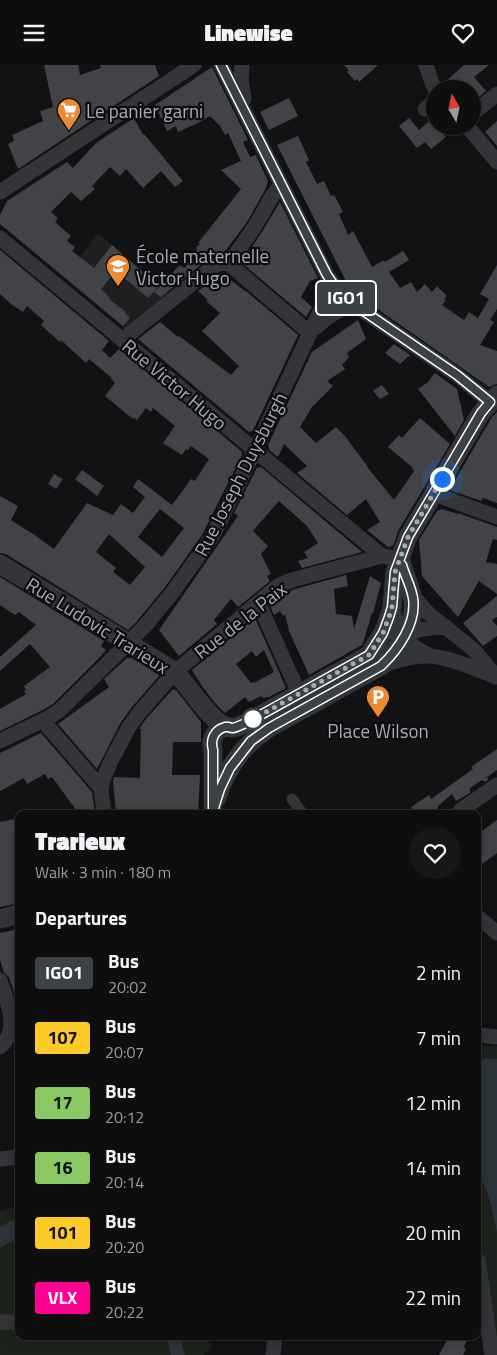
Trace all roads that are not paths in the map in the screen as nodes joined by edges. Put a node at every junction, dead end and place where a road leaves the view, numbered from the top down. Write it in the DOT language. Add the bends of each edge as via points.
graph roads {
  1 [pos="194,65"];
  2 [pos="221,65"];
  3 [pos="242,65"];
  4 [pos="426,65"];
  5 [pos="431,80"];
  6 [pos="497,95"];
  7 [pos="481,108"];
  8 [pos="247,115"];
  9 [pos="474,135"];
  10 [pos="497,162"];
  11 [pos="282,185"];
  12 [pos="0,191"];
  13 [pos="0,238"];
  14 [pos="229,264"];
  15 [pos="333,285"];
  16 [pos="352,303"];
  17 [pos="310,333"];
  18 [pos="122,340"];
  19 [pos="494,399"];
  20 [pos="255,450"];
  21 [pos="434,494"];
  22 [pos="497,517"];
  23 [pos="382,556"];
  24 [pos="401,559"];
  25 [pos="0,563"];
  26 [pos="412,595"];
  27 [pos="258,602"];
  28 [pos="392,607"];
  29 [pos="445,626"];
  30 [pos="404,636"];
  31 [pos="128,643"];
  32 [pos="432,656"];
  33 [pos="375,660"];
  34 [pos="175,672"];
  35 [pos="497,677"];
  36 [pos="299,693"];
  37 [pos="43,721"];
  38 [pos="221,735"];
  39 [pos="0,741"];
  40 [pos="240,754"];
  41 [pos="497,785"];
  42 [pos="101,788"];
  43 [pos="292,799"];
  44 [pos="104,810"];
  45 [pos="213,810"];
  46 [pos="214,810"];
  47 [pos="300,810"];
  48 [pos="463,810"];
  49 [pos="15,916"];
  50 [pos="0,919"];
  51 [pos="481,919"];
  52 [pos="497,933"];
  53 [pos="0,979"];
  54 [pos="481,1035"];
  55 [pos="497,1037"];
  56 [pos="0,1047"];
  57 [pos="15,1157"];
  58 [pos="0,1159"];
  59 [pos="481,1280"];
  60 [pos="0,1322"];
  61 [pos="15,1322"];
  62 [pos="275,1340"];
  63 [pos="273,1355"];
  64 [pos="492,1355"];
  1 -- 12 [label="street"];
  2 -- 3 [label="street" via="230,69"];
  2 -- 8 [label="street"];
  3 -- 8 [label="street"];
  4 -- 5 [label="street"];
  6 -- 7 [label="street"];
  8 -- 11 [label="street"];
  9 -- 10 [label="street"];
  11 -- 14 [label="street" via="272,195 258,223"];
  11 -- 15 [label="street"];
  13 -- 18 [label="street, Rue Victor Hugo"];
  14 -- 17 [label="street"];
  14 -- 18 [label="street" via="214,266"];
  15 -- 16 [label="street"];
  15 -- 17 [label="street, Rue Joseph Duysburgh"];
  16 -- 17 [label="street, Rue Joseph Duysburgh"];
  16 -- 19 [label="street"];
  17 -- 20 [label="street, Rue Joseph Duysburgh"];
  18 -- 20 [label="street, Rue Victor Hugo"];
  19 -- 21 [label="street" via="481,413"];
  20 -- 23 [label="street, Rue Victor Hugo"];
  20 -- 31 [label="street, Rue Joseph Duysburgh" via="210,540 172,593"];
  21 -- 22 [label="street"];
  21 -- 24 [label="street" via="408,537"];
  23 -- 24 [label="street"];
  23 -- 27 [label="street, Rue de la Paix" via="292,580 278,586"];
  24 -- 26 [label="street"];
  24 -- 28 [label="street" via="394,577"];
  25 -- 31 [label="street, Rue Ludovic Trarieux"];
  26 -- 29 [label="street"];
  26 -- 30 [label="street" via="412,616"];
  27 -- 34 [label="street, Rue de la Paix"];
  27 -- 36 [label="street"];
  28 -- 30 [label="street"];
  28 -- 33 [label="street"];
  29 -- 30 [label="street" via="422,629"];
  29 -- 35 [label="street" via="474,650"];
  30 -- 32 [label="street" via="412,646"];
  30 -- 33 [label="street" via="394,652"];
  31 -- 34 [label="street, Rue Ludovic Trarieux"];
  31 -- 37 [label="street, Rue Joseph Duysburgh" via="59,711"];
  32 -- 33 [label="street"];
  32 -- 35 [label="street"];
  33 -- 36 [label="street"];
  33 -- 40 [label="street" via="269,728"];
  34 -- 38 [label="street, Rue Ludovic Trarieux" via="210,715"];
  34 -- 42 [label="street, Rue de la Paix" via="129,727 110,761"];
  36 -- 38 [label="street"];
  37 -- 39 [label="street, Rue Joseph Duysburgh"];
  37 -- 42 [label="street"];
  38 -- 40 [label="street" via="238,730 244,736"];
  38 -- 40 [label="street" via="217,756 232,760"];
  38 -- 45 [label="street"];
  40 -- 46 [label="street" via="224,778"];
  41 -- 48 [label="street"];
  42 -- 44 [label="street, Rue de la Paix"];
  43 -- 47 [label="street"];
  49 -- 50 [label="street"];
  51 -- 52 [label="street"];
  53 -- 56 [label="street" via="12,1022 10,1035"];
  54 -- 55 [label="street"];
  57 -- 58 [label="street"];
  59 -- 64 [label="street"];
  60 -- 61 [label="street"];
  62 -- 63 [label="street"];
}
